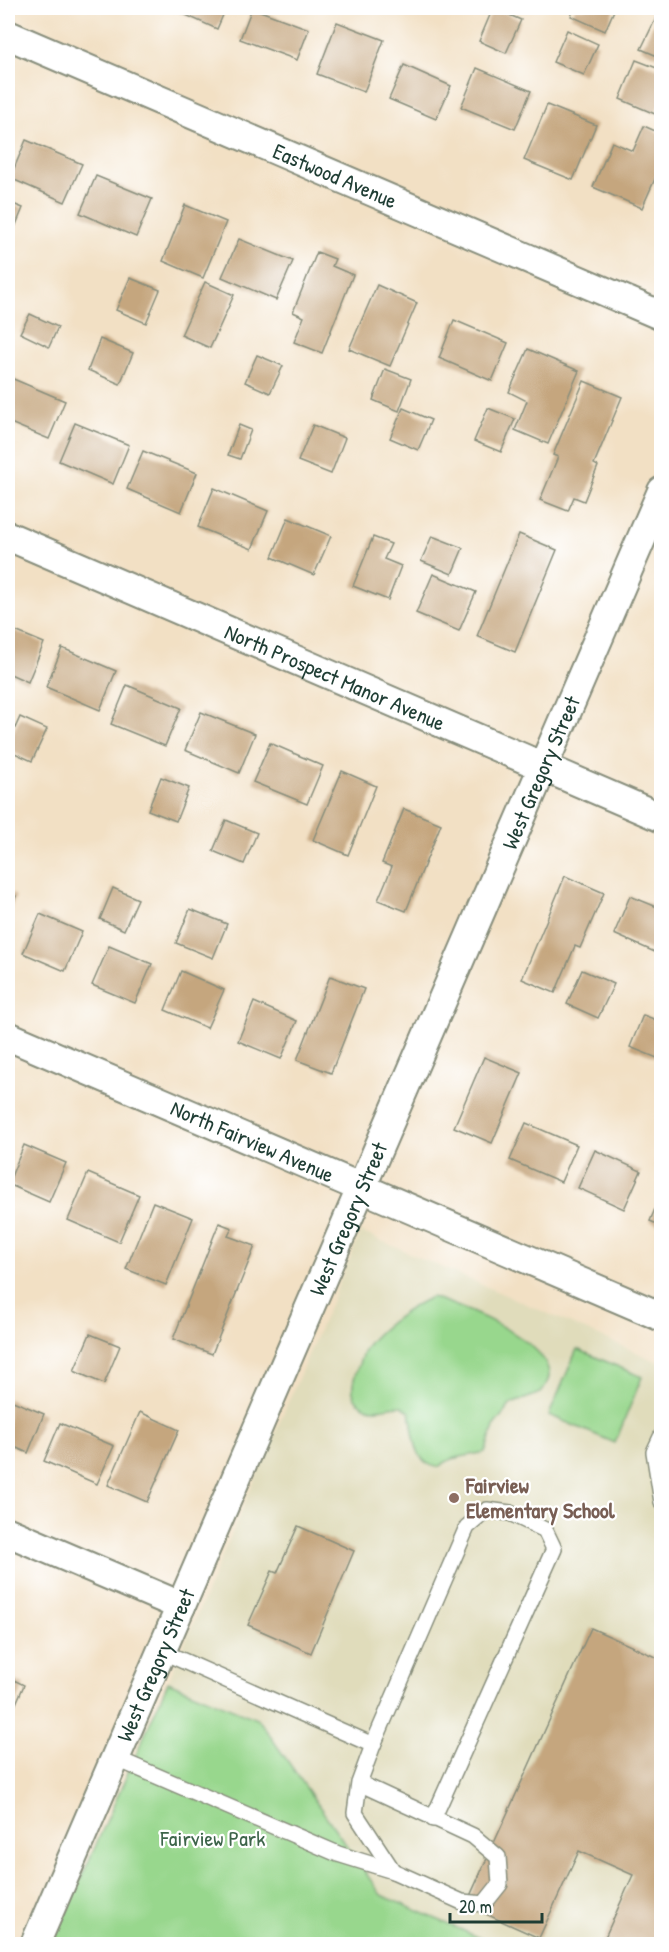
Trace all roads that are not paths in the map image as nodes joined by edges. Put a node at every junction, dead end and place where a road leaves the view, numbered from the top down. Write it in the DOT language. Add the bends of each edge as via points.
graph roads {
  1 [pos="8,35"];
  2 [pos="662,316"];
  3 [pos="662,491"];
  4 [pos="8,536"];
  5 [pos="542,766"];
  6 [pos="662,818"];
  7 [pos="8,1036"];
  8 [pos="360,1188"];
  9 [pos="662,1317"];
  10 [pos="662,1435"];
  11 [pos="662,1502"];
  12 [pos="8,1532"];
  13 [pos="181,1606"];
  14 [pos="161,1651"];
  15 [pos="373,1744"];
  16 [pos="115,1758"];
  17 [pos="359,1783"];
  18 [pos="433,1819"];
  19 [pos="393,1871"];
  20 [pos="35,1944"];
  1 -- 2 [label="street, Eastwood Avenue"];
  3 -- 5 [label="street, West Gregory Street"];
  4 -- 5 [label="street, North Prospect Manor Avenue"];
  5 -- 6 [label="street, North Prospect Manor Avenue"];
  5 -- 8 [label="street, West Gregory Street"];
  7 -- 8 [label="street, North Fairview Avenue"];
  8 -- 9 [label="street, North Fairview Avenue"];
  8 -- 13 [label="street, West Gregory Street"];
  10 -- 11 [label="lane" via="654,1452"];
  12 -- 13 [label="street"];
  13 -- 14 [label="street, West Gregory Street"];
  14 -- 15 [label="lane"];
  14 -- 16 [label="street, West Gregory Street"];
  15 -- 17 [label="lane"];
  15 -- 18 [label="lane" via="467,1527 487,1510 510,1513 545,1530 554,1549"];
  16 -- 19 [label="lane" via="338,1854"];
  16 -- 20 [label="street, West Gregory Street"];
  17 -- 18 [label="lane"];
  17 -- 19 [label="lane" via="355,1813"];
  18 -- 19 [label="lane" via="473,1836 498,1857 500,1884 484,1904 462,1902"];
}
